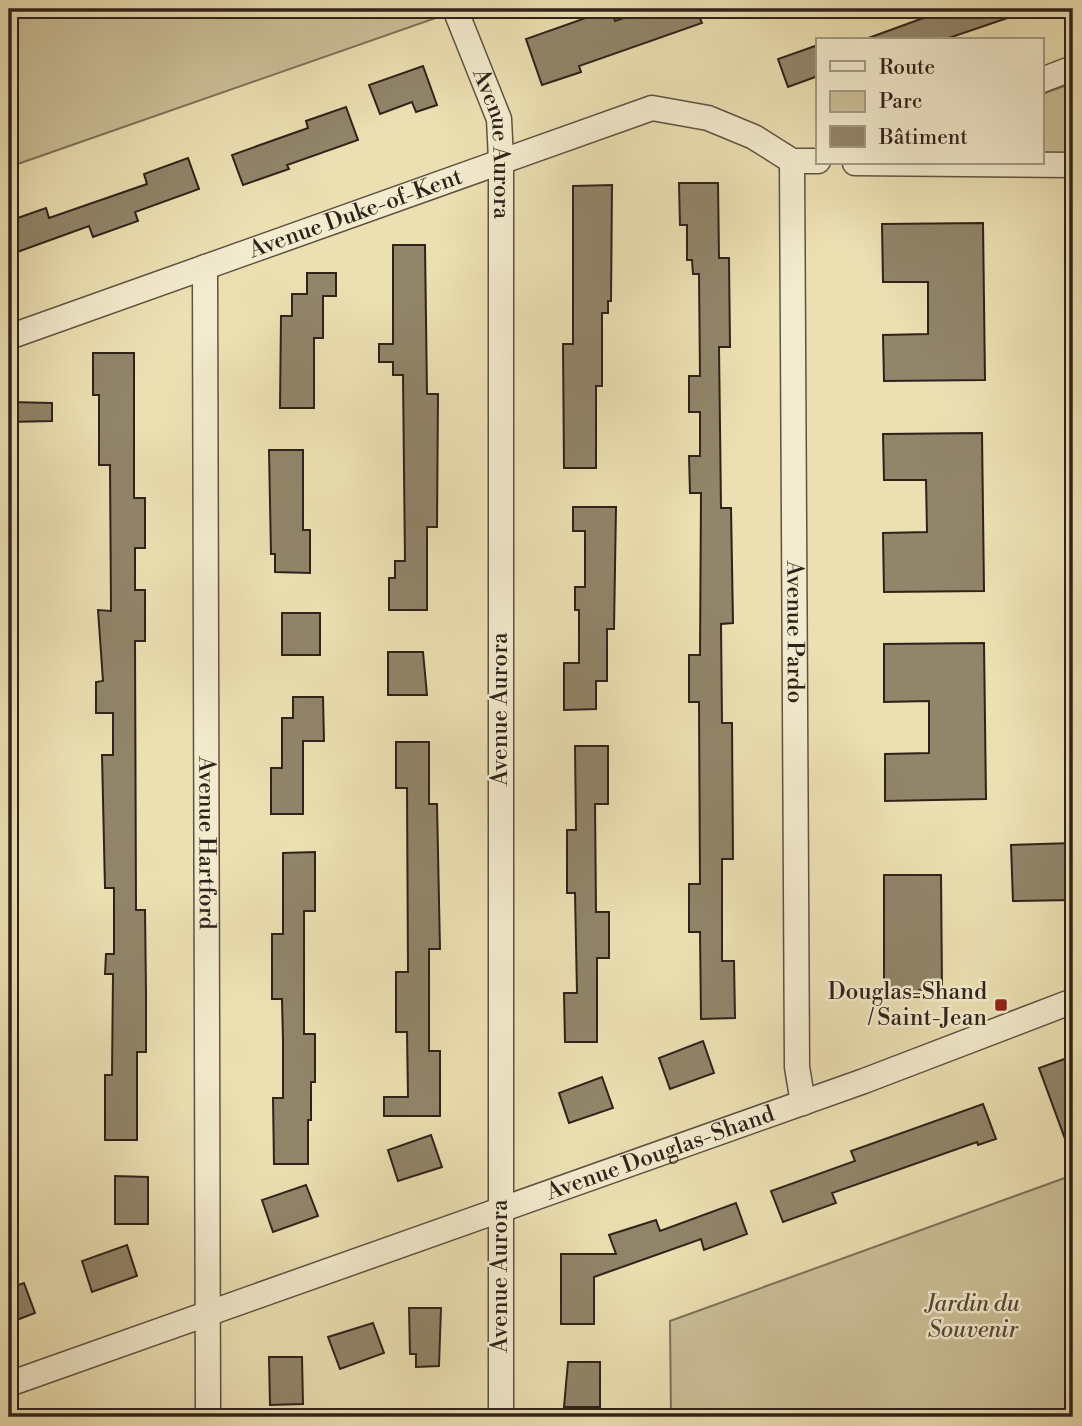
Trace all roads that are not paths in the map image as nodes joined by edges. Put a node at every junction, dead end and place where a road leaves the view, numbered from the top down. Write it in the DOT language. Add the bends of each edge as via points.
graph roads {
  1 [pos="455,9"];
  2 [pos="1073,68"];
  3 [pos="1044,79"];
  4 [pos="501,160"];
  5 [pos="792,161"];
  6 [pos="816,161"];
  7 [pos="1044,164"];
  8 [pos="1073,164"];
  9 [pos="205,267"];
  10 [pos="9,338"];
  11 [pos="1073,1001"];
  12 [pos="803,1102"];
  13 [pos="500,1211"];
  14 [pos="209,1314"];
  15 [pos="9,1384"];
  16 [pos="208,1417"];
  17 [pos="501,1417"];
  1 -- 4 [label="street, Avenue Aurora" via="499,119"];
  2 -- 3 [label="street"];
  4 -- 5 [label="street, Avenue Duke-of-Kent" via="652,108 708,118 754,136"];
  4 -- 9 [label="street, Avenue Duke-of-Kent"];
  4 -- 13 [label="street, Avenue Aurora"];
  5 -- 6 [label="street"];
  5 -- 12 [label="street, Avenue Pardo" via="797,1067"];
  7 -- 8 [label="street"];
  9 -- 10 [label="street, Avenue Duke-of-Kent"];
  9 -- 14 [label="street, Avenue Hartford"];
  11 -- 12 [label="street, Avenue Douglas-Shand"];
  12 -- 13 [label="street, Avenue Douglas-Shand"];
  13 -- 14 [label="street, Avenue Douglas-Shand"];
  13 -- 17 [label="street, Avenue Aurora"];
  14 -- 15 [label="street, Avenue Douglas-Shand"];
  14 -- 16 [label="street, Avenue Hartford"];
}
